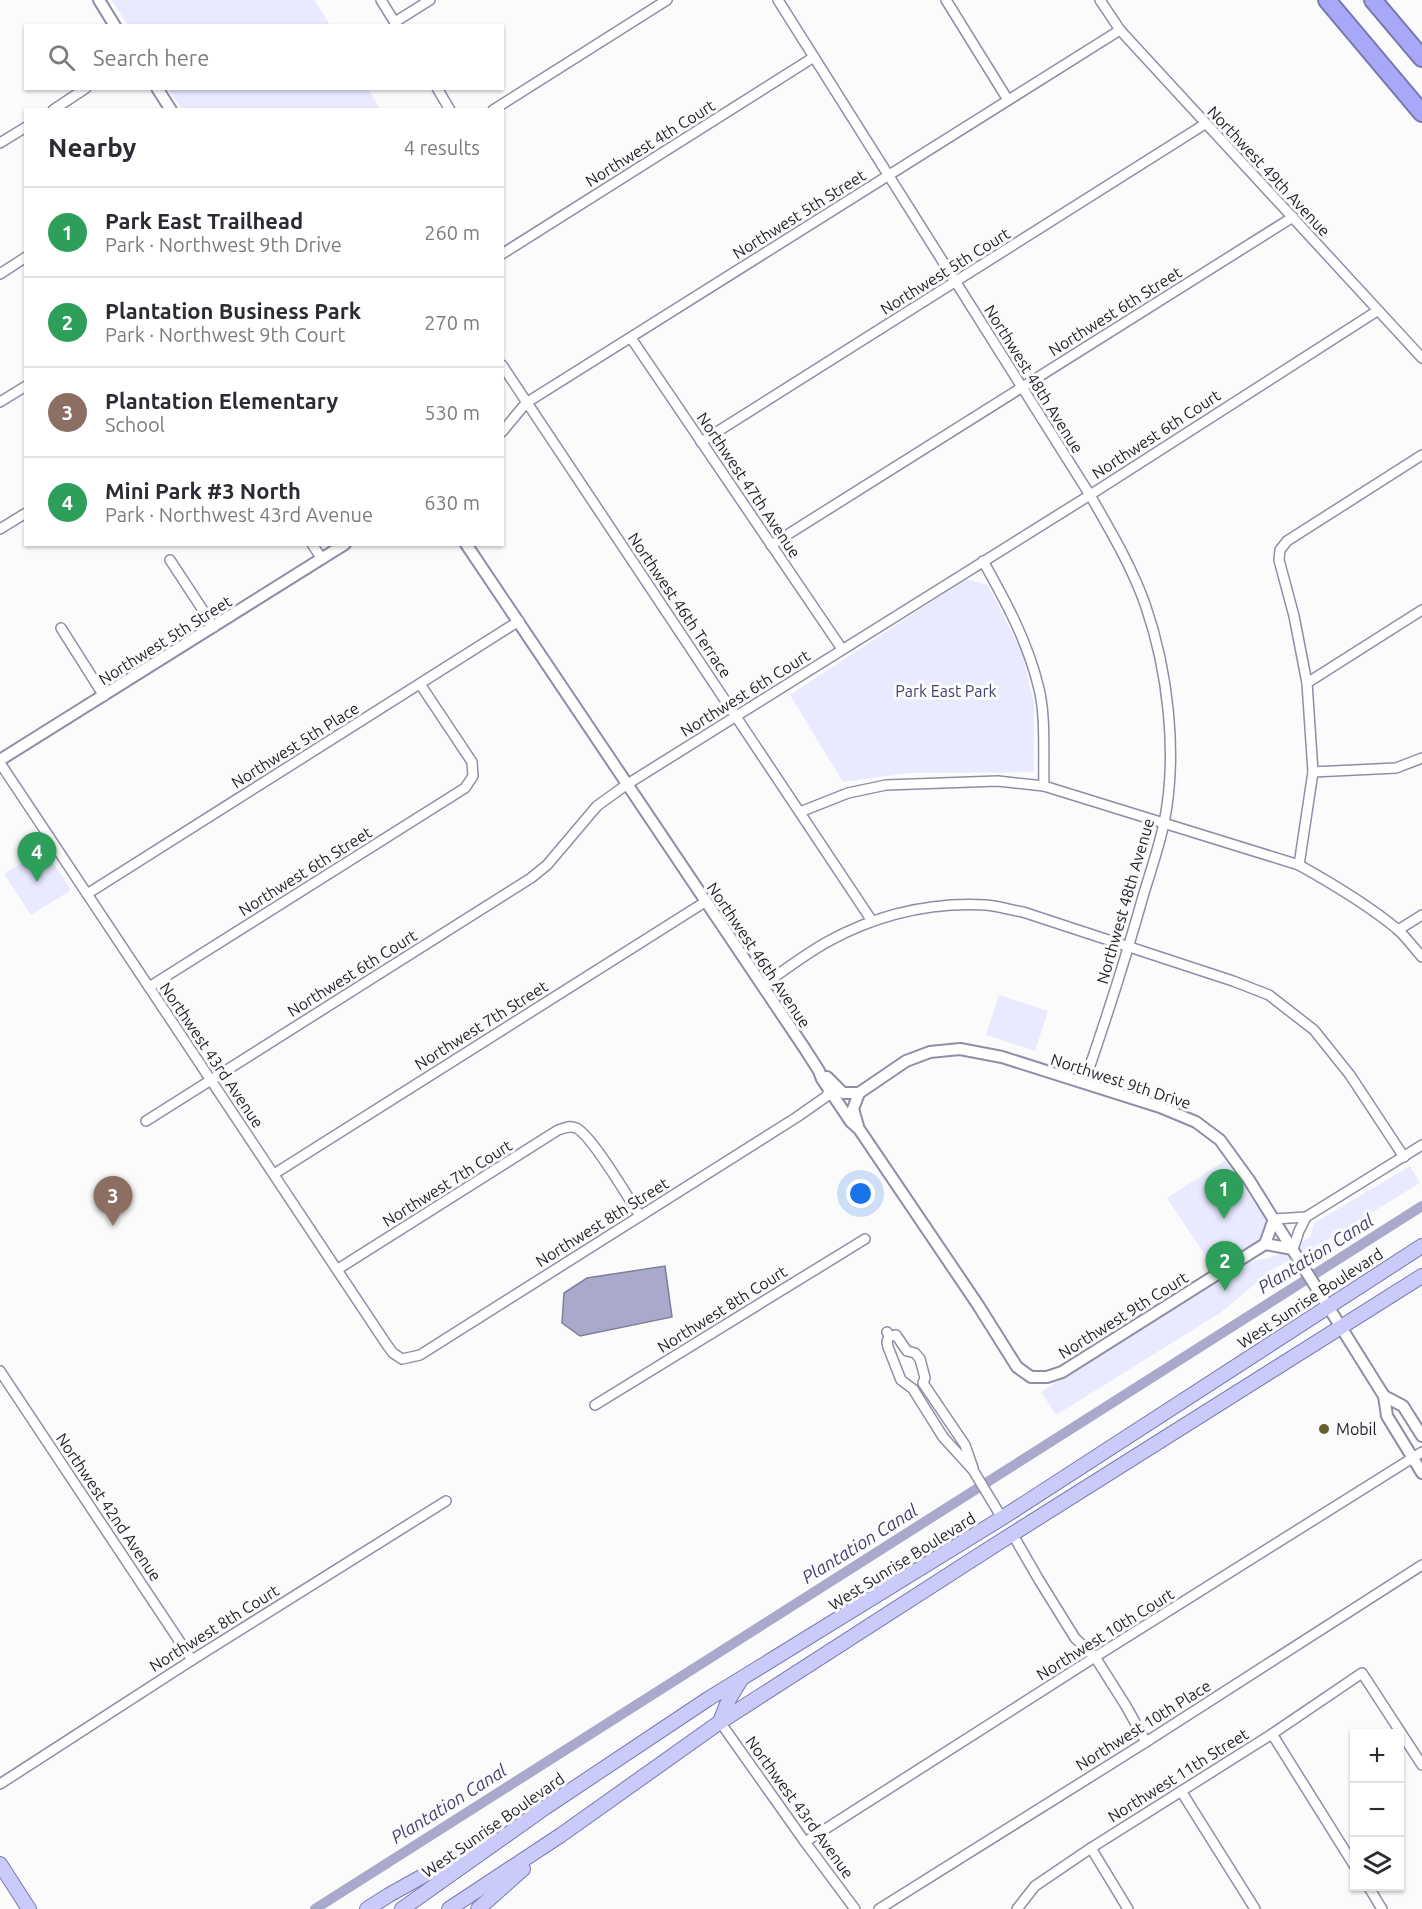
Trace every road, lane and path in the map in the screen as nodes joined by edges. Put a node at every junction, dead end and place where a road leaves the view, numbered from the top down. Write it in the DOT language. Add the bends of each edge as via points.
graph roads {
  1 [pos="99,0"];
  2 [pos="381,0"];
  3 [pos="430,0"];
  4 [pos="667,0"];
  5 [pos="778,0"];
  6 [pos="946,0"];
  7 [pos="1100,0"];
  8 [pos="1327,0"];
  9 [pos="1373,0"];
  10 [pos="114,24"];
  11 [pos="396,24"];
  12 [pos="1120,30"];
  13 [pos="814,57"];
  14 [pos="1422,58"];
  15 [pos="83,90"];
  16 [pos="158,90"];
  17 [pos="438,90"];
  18 [pos="1008,100"];
  19 [pos="56,108"];
  20 [pos="170,108"];
  21 [pos="449,108"];
  22 [pos="496,108"];
  23 [pos="1422,112"];
  24 [pos="1205,124"];
  25 [pos="24,128"];
  26 [pos="0,143"];
  27 [pos="889,176"];
  28 [pos="1293,217"];
  29 [pos="504,253"];
  30 [pos="24,258"];
  31 [pos="0,274"];
  32 [pos="956,282"];
  33 [pos="1377,311"];
  34 [pos="631,338"];
  35 [pos="1422,358"];
  36 [pos="504,368"];
  37 [pos="24,387"];
  38 [pos="1022,387"];
  39 [pos="0,402"];
  40 [pos="526,403"];
  41 [pos="504,430"];
  42 [pos="701,442"];
  43 [pos="1422,454"];
  44 [pos="1090,495"];
  45 [pos="24,514"];
  46 [pos="0,529"];
  47 [pos="771,545"];
  48 [pos="313,546"];
  49 [pos="342,546"];
  50 [pos="467,546"];
  51 [pos="322,559"];
  52 [pos="170,560"];
  53 [pos="983,561"];
  54 [pos="1422,610"];
  55 [pos="519,621"];
  56 [pos="214,627"];
  57 [pos="61,628"];
  58 [pos="842,650"];
  59 [pos="1307,682"];
  60 [pos="420,684"];
  61 [pos="104,696"];
  62 [pos="736,717"];
  63 [pos="1422,758"];
  64 [pos="0,762"];
  65 [pos="1312,772"];
  66 [pos="626,785"];
  67 [pos="1044,786"];
  68 [pos="800,812"];
  69 [pos="1164,823"];
  70 [pos="1299,865"];
  71 [pos="87,894"];
  72 [pos="705,902"];
  73 [pos="1422,915"];
  74 [pos="872,921"];
  75 [pos="1398,930"];
  76 [pos="1129,947"];
  77 [pos="1422,957"];
  78 [pos="762,986"];
  79 [pos="149,987"];
  80 [pos="211,1080"];
  81 [pos="1084,1083"];
  82 [pos="830,1086"];
  83 [pos="859,1093"];
  84 [pos="815,1104"];
  85 [pos="841,1108"];
  86 [pos="146,1120"];
  87 [pos="859,1129"];
  88 [pos="1422,1145"];
  89 [pos="1404,1157"];
  90 [pos="274,1174"];
  91 [pos="640,1216"];
  92 [pos="1306,1217"];
  93 [pos="1274,1219"];
  94 [pos="865,1239"];
  95 [pos="1265,1244"];
  96 [pos="1422,1245"];
  97 [pos="1294,1251"];
  98 [pos="338,1269"];
  99 [pos="1422,1276"];
  100 [pos="1328,1305"];
  101 [pos="1341,1328"];
  102 [pos="907,1351"];
  103 [pos="402,1359"];
  104 [pos="893,1359"];
  105 [pos="0,1371"];
  106 [pos="1384,1396"];
  107 [pos="595,1405"];
  108 [pos="1422,1436"];
  109 [pos="1417,1455"];
  110 [pos="973,1470"];
  111 [pos="1422,1473"];
  112 [pos="446,1501"];
  113 [pos="1026,1503"];
  114 [pos="1002,1518"];
  115 [pos="1012,1534"];
  116 [pos="995,1545"];
  117 [pos="1422,1565"];
  118 [pos="1095,1657"];
  119 [pos="192,1660"];
  120 [pos="741,1679"];
  121 [pos="720,1722"];
  122 [pos="1272,1734"];
  123 [pos="1146,1742"];
  124 [pos="1422,1765"];
  125 [pos="0,1784"];
  126 [pos="1181,1791"];
  127 [pos="546,1807"];
  128 [pos="561,1835"];
  129 [pos="805,1842"];
  130 [pos="1090,1848"];
  131 [pos="1350,1859"];
  132 [pos="0,1864"];
  133 [pos="1371,1891"];
  134 [pos="29,1909"];
  135 [pos="367,1909"];
  136 [pos="402,1909"];
  137 [pos="449,1909"];
  138 [pos="478,1909"];
  139 [pos="855,1909"];
  140 [pos="879,1909"];
  141 [pos="1017,1909"];
  142 [pos="1128,1909"];
  143 [pos="1255,1909"];
  144 [pos="1382,1909"];
  1 -- 10 [label="street"];
  2 -- 11 [label="street"];
  3 -- 11 [label="street"];
  4 -- 22 [label="street"];
  5 -- 13 [label="street, Northwest 48th Avenue"];
  6 -- 18 [label="street"];
  7 -- 12 [label="street, Northwest 49th Avenue"];
  8 -- 23 [label="highway"];
  9 -- 14 [label="highway"];
  12 -- 18 [label="street, Northwest 5th Street"];
  12 -- 24 [label="street, Northwest 49th Avenue"];
  13 -- 27 [label="street, Northwest 48th Avenue"];
  13 -- 29 [label="street, Northwest 4th Court"];
  15 -- 19 [label="street"];
  16 -- 20 [label="street"];
  17 -- 21 [label="street"];
  18 -- 27 [label="street, Northwest 5th Street"];
  24 -- 28 [label="street, Northwest 49th Avenue"];
  24 -- 32 [label="street, Northwest 5th Court"];
  25 -- 26 [label="street"];
  27 -- 32 [label="street, Northwest 48th Avenue"];
  27 -- 34 [label="street, Northwest 5th Street"];
  28 -- 33 [label="street, Northwest 49th Avenue"];
  28 -- 38 [label="street, Northwest 6th Street"];
  30 -- 31 [label="street"];
  32 -- 38 [label="street, Northwest 48th Avenue"];
  32 -- 42 [label="street, Northwest 5th Court"];
  33 -- 35 [label="street, Northwest 49th Avenue"];
  33 -- 44 [label="street, Northwest 6th Court"];
  34 -- 40 [label="street, Northwest 5th Street"];
  34 -- 42 [label="street, Northwest 47th Avenue"];
  36 -- 40 [label="street, Northwest 46th Terrace"];
  37 -- 39 [label="street"];
  38 -- 44 [label="street, Northwest 48th Avenue"];
  38 -- 47 [label="street, Northwest 6th Street"];
  40 -- 41 [label="street, Northwest 5th Street"];
  40 -- 62 [label="street, Northwest 46th Terrace"];
  42 -- 47 [label="street, Northwest 47th Avenue"];
  43 -- 59 [label="street" via="1287,541 1280,550"];
  44 -- 53 [label="street, Northwest 6th Court"];
  44 -- 69 [label="street, Northwest 48th Avenue" via="1129,564 1158,652 1169,718 1170,768"];
  45 -- 46 [label="street"];
  47 -- 58 [label="street, Northwest 47th Avenue"];
  48 -- 51 [label="street"];
  49 -- 51 [label="street, Northwest 5th Street"];
  50 -- 55 [label="street, Northwest 46th Avenue"];
  51 -- 56 [label="street, Northwest 5th Street"];
  52 -- 56 [label="street"];
  53 -- 58 [label="street, Northwest 6th Court"];
  53 -- 67 [label="street" via="1010,609 1040,690"];
  54 -- 59 [label="street"];
  55 -- 60 [label="street, Northwest 5th Place"];
  55 -- 66 [label="street, Northwest 46th Avenue"];
  56 -- 61 [label="street, Northwest 5th Street"];
  57 -- 61 [label="street"];
  58 -- 62 [label="street, Northwest 6th Court"];
  59 -- 65 [label="street"];
  60 -- 71 [label="street, Northwest 5th Place"];
  60 -- 79 [label="street, Northwest 6th Street" via="472,762 474,776 465,788"];
  61 -- 64 [label="street, Northwest 5th Street"];
  62 -- 66 [label="street, Northwest 6th Court"];
  62 -- 68 [label="street, Northwest 46th Terrace"];
  63 -- 65 [label="street" via="1396,768"];
  64 -- 71 [label="street, Northwest 43rd Avenue"];
  65 -- 70 [label="street"];
  66 -- 72 [label="street, Northwest 46th Avenue"];
  66 -- 80 [label="street, Northwest 6th Court" via="597,806 531,879"];
  67 -- 68 [label="street" via="998,781 886,785 848,793"];
  67 -- 69 [label="street"];
  68 -- 74 [label="street, Northwest 46th Terrace"];
  69 -- 70 [label="street"];
  69 -- 76 [label="street, Northwest 48th Avenue"];
  70 -- 75 [label="street"];
  71 -- 79 [label="street, Northwest 43rd Avenue"];
  72 -- 78 [label="street, Northwest 46th Avenue"];
  72 -- 90 [label="street, Northwest 7th Street"];
  73 -- 75 [label="street"];
  74 -- 76 [label="street" via="948,905 989,906 1023,912"];
  74 -- 78 [label="street" via="825,944"];
  75 -- 77 [label="street"];
  76 -- 81 [label="street, Northwest 48th Avenue"];
  76 -- 89 [label="street" via="1269,995 1314,1030 1350,1075"];
  78 -- 82 [label="street, Northwest 46th Avenue"];
  79 -- 80 [label="street, Northwest 43rd Avenue"];
  80 -- 86 [label="street, Northwest 6th Court"];
  80 -- 90 [label="street, Northwest 43rd Avenue"];
  81 -- 83 [label="street, Northwest 9th Drive" via="960,1048 930,1052 906,1061"];
  81 -- 93 [label="street, Northwest 9th Drive" via="1196,1122 1220,1140"];
  82 -- 83 [label="street" via="843,1093"];
  82 -- 84 [label="street, Northwest 8th Street" via="827,1096"];
  82 -- 85 [label="street"];
  83 -- 87 [label="street" via="853,1109"];
  84 -- 85 [label="street" via="828,1102"];
  84 -- 91 [label="street, Northwest 8th Street"];
  85 -- 87 [label="street"];
  87 -- 95 [label="street, Northwest 9th Court" via="1017,1367 1031,1377 1062,1372"];
  88 -- 89 [label="street"];
  89 -- 92 [label="street"];
  90 -- 98 [label="street, Northwest 43rd Avenue"];
  91 -- 98 [label="street, Northwest 7th Court" via="587,1136 573,1126 558,1130"];
  91 -- 103 [label="street, Northwest 8th Street" via="420,1355"];
  92 -- 93 [label="street"];
  92 -- 97 [label="street"];
  93 -- 95 [label="street"];
  93 -- 97 [label="street, Northwest 9th Drive"];
  94 -- 107 [label="street, Northwest 8th Court"];
  95 -- 97 [label="street"];
  96 -- 100 [label="main road, West Sunrise Boulevard"];
  97 -- 100 [label="street, Northwest 9th Drive"];
  98 -- 103 [label="street, Northwest 43rd Avenue" via="387,1345"];
  99 -- 101 [label="main road"];
  100 -- 101 [label="street"];
  100 -- 113 [label="main road, West Sunrise Boulevard"];
  101 -- 106 [label="street"];
  101 -- 115 [label="main road"];
  102 -- 104 [label="street"];
  102 -- 104 [label="street" via="896,1335 888,1334"];
  102 -- 110 [label="street" via="920,1359 923,1383 965,1444"];
  104 -- 110 [label="street" via="901,1380 913,1389 943,1437"];
  105 -- 119 [label="street, Northwest 42nd Avenue"];
  106 -- 108 [label="street" via="1403,1406"];
  106 -- 109 [label="street" via="1387,1416"];
  109 -- 111 [label="street"];
  109 -- 118 [label="street, Northwest 10th Court"];
  110 -- 114 [label="street"];
  112 -- 119 [label="street, Northwest 8th Court"];
  113 -- 114 [label="main road, West Sunrise Boulevard"];
  113 -- 115 [label="main road"];
  114 -- 116 [label="main road" via="1004,1530"];
  114 -- 120 [label="main road, West Sunrise Boulevard"];
  115 -- 116 [label="main road"];
  115 -- 118 [label="street" via="1075,1638"];
  116 -- 121 [label="main road"];
  117 -- 123 [label="street, Northwest 10th Place"];
  118 -- 123 [label="street"];
  118 -- 129 [label="street, Northwest 10th Court"];
  119 -- 125 [label="street, Northwest 8th Court"];
  120 -- 121 [label="main road"];
  120 -- 127 [label="main road, West Sunrise Boulevard"];
  121 -- 128 [label="main road"];
  121 -- 129 [label="street, Northwest 43rd Avenue"];
  122 -- 124 [label="street, Northwest 11th Street" via="1362,1673"];
  122 -- 126 [label="street, Northwest 11th Street"];
  122 -- 131 [label="street"];
  123 -- 140 [label="street, Northwest 10th Place"];
  126 -- 130 [label="street, Northwest 11th Street"];
  126 -- 143 [label="street"];
  127 -- 135 [label="main road"];
  127 -- 136 [label="main road, West Sunrise Boulevard"];
  128 -- 137 [label="main road"];
  128 -- 138 [label="main road"];
  129 -- 139 [label="street, Northwest 43rd Avenue"];
  130 -- 141 [label="street, Northwest 11th Street" via="1035,1886"];
  130 -- 142 [label="street"];
  132 -- 134 [label="main road"];
  133 -- 144 [label="street"];
}
